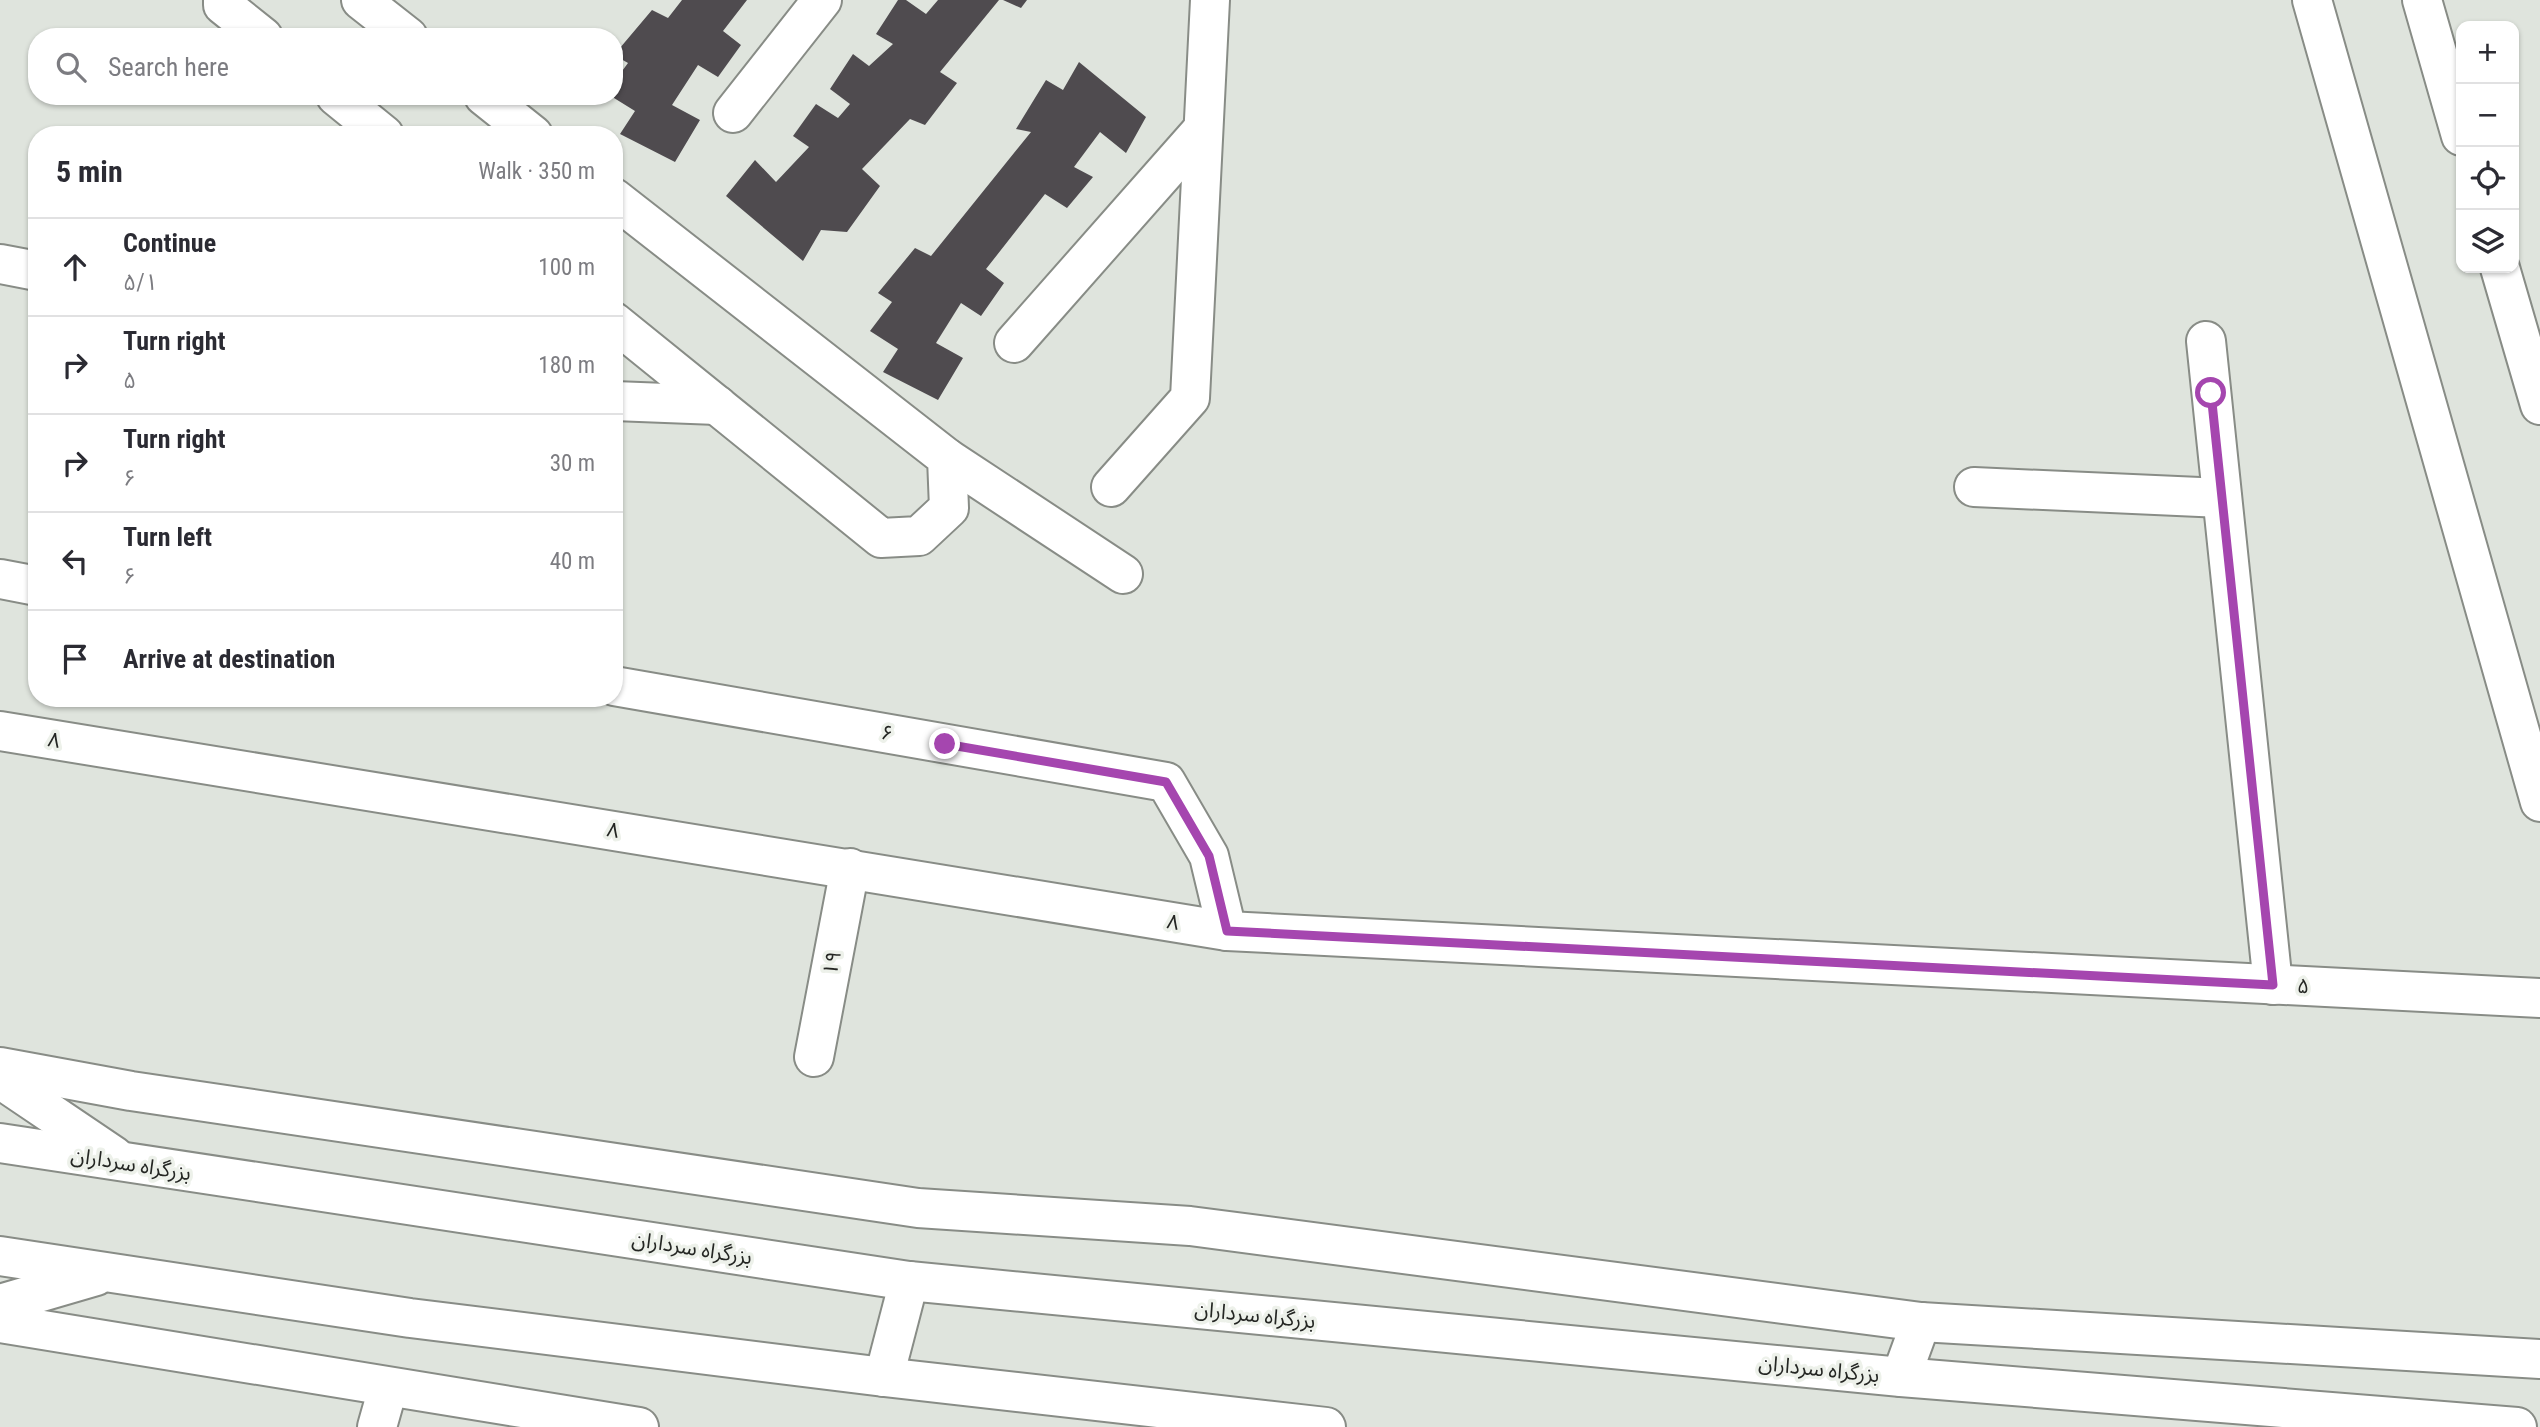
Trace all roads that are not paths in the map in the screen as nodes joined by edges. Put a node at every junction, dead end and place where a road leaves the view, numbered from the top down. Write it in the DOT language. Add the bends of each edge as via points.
graph roads {
  1 [pos="223,0"];
  2 [pos="360,0"];
  3 [pos="822,0"];
  4 [pos="1210,0"];
  5 [pos="2312,0"];
  6 [pos="2422,0"];
  7 [pos="252,28"];
  8 [pos="396,28"];
  9 [pos="347,105"];
  10 [pos="495,105"];
  11 [pos="733,113"];
  12 [pos="2456,119"];
  13 [pos="373,126"];
  14 [pos="522,126"];
  15 [pos="1203,129"];
  16 [pos="623,205"];
  17 [pos="0,264"];
  18 [pos="28,269"];
  19 [pos="2501,273"];
  20 [pos="623,329"];
  21 [pos="2206,341"];
  22 [pos="1014,343"];
  23 [pos="623,401"];
  24 [pos="717,405"];
  25 [pos="2540,405"];
  26 [pos="947,458"];
  27 [pos="1111,487"];
  28 [pos="1974,487"];
  29 [pos="2222,498"];
  30 [pos="1123,573"];
  31 [pos="0,579"];
  32 [pos="28,584"];
  33 [pos="623,688"];
  34 [pos="0,731"];
  35 [pos="2540,802"];
  36 [pos="850,869"];
  37 [pos="1227,931"];
  38 [pos="2273,985"];
  39 [pos="2540,998"];
  40 [pos="814,1057"];
  41 [pos="0,1067"];
  42 [pos="0,1079"];
  43 [pos="0,1143"];
  44 [pos="125,1163"];
  45 [pos="0,1256"];
  46 [pos="109,1272"];
  47 [pos="909,1281"];
  48 [pos="0,1304"];
  49 [pos="1921,1322"];
  50 [pos="0,1324"];
  51 [pos="2540,1359"];
  52 [pos="884,1377"];
  53 [pos="1901,1377"];
  54 [pos="388,1388"];
  55 [pos="377,1427"];
  56 [pos="639,1427"];
  57 [pos="1326,1427"];
  58 [pos="2517,1427"];
  1 -- 7 [label="main road" via="223,5"];
  2 -- 8 [label="main road"];
  3 -- 11 [label="main road"];
  4 -- 15 [label="main road"];
  5 -- 35 [label="main road"];
  6 -- 12 [label="main road"];
  9 -- 13 [label="main road"];
  10 -- 14 [label="main road"];
  15 -- 22 [label="main road"];
  15 -- 27 [label="main road" via="1190,398"];
  16 -- 26 [label="main road"];
  17 -- 18 [label="main road"];
  19 -- 25 [label="main road"];
  20 -- 24 [label="main road"];
  21 -- 29 [label="main road"];
  23 -- 24 [label="main road"];
  24 -- 26 [label="main road" via="881,538 919,536 949,508"];
  26 -- 30 [label="main road"];
  28 -- 29 [label="main road"];
  29 -- 38 [label="main road"];
  31 -- 32 [label="main road"];
  33 -- 37 [label="main road, ۶" via="1166,782 1209,856"];
  34 -- 36 [label="main road, ۸"];
  36 -- 37 [label="main road, ۸"];
  36 -- 40 [label="main road, ۱۹"];
  37 -- 38 [label="main road, ۵"];
  38 -- 39 [label="main road, ۵"];
  41 -- 49 [label="main road" via="131,1091 918,1208 1191,1226"];
  42 -- 44 [label="main road"];
  43 -- 44 [label="main road, بزرگراه سرداران"];
  44 -- 47 [label="main road, بزرگراه سرداران"];
  45 -- 46 [label="main road"];
  46 -- 48 [label="main road"];
  46 -- 52 [label="main road" via="410,1318"];
  47 -- 52 [label="main road"];
  47 -- 53 [label="main road, بزرگراه سرداران"];
  49 -- 51 [label="main road"];
  49 -- 53 [label="main road"];
  50 -- 54 [label="main road"];
  52 -- 57 [label="main road"];
  53 -- 58 [label="main road, بزرگراه سرداران"];
  54 -- 55 [label="main road"];
  54 -- 56 [label="main road"];
}
